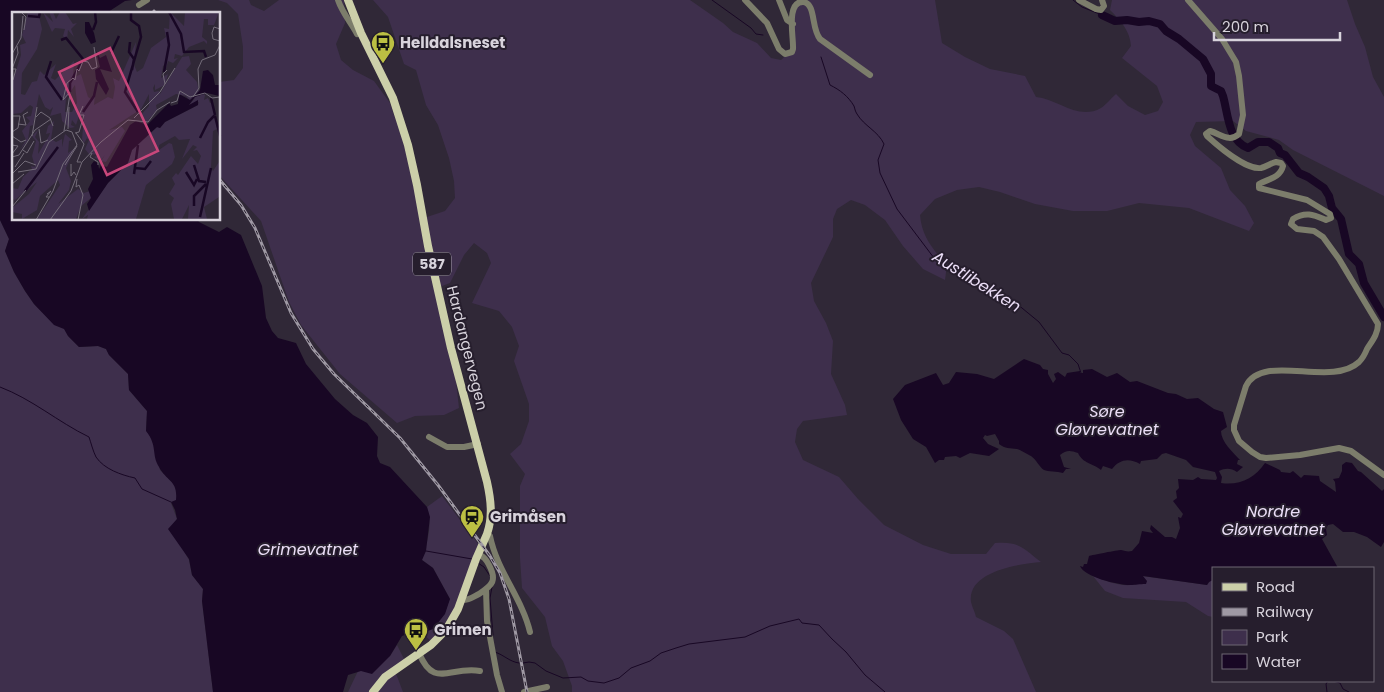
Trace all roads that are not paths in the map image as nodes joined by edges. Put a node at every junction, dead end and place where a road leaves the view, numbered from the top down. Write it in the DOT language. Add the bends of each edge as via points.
graph roads {
  1 [pos="146,0"];
  2 [pos="338,0"];
  3 [pos="745,0"];
  4 [pos="779,0"];
  5 [pos="1079,0"];
  6 [pos="1102,0"];
  7 [pos="1188,0"];
  8 [pos="348,2"];
  9 [pos="139,5"];
  10 [pos="341,8"];
  11 [pos="793,24"];
  12 [pos="357,34"];
  13 [pos="870,75"];
  14 [pos="429,436"];
  15 [pos="478,444"];
  16 [pos="1384,475"];
  17 [pos="487,534"];
  18 [pos="476,559"];
  19 [pos="489,586"];
  20 [pos="461,600"];
  21 [pos="530,632"];
  22 [pos="418,653"];
  23 [pos="480,671"];
  24 [pos="547,687"];
  25 [pos="373,692"];
  26 [pos="502,692"];
  27 [pos="524,692"];
  1 -- 9 [label="street"];
  2 -- 10 [label="street"];
  3 -- 11 [label="street" via="767,23 779,49 785,54 793,49"];
  4 -- 11 [label="street" via="787,20"];
  5 -- 6 [label="street" via="1101,10 1104,6"];
  7 -- 16 [label="street" via="1222,39 1236,62 1239,76 1243,115 1239,134 1226,138 1210,131 1206,134 1223,150 1250,165 1263,168 1276,162 1283,166 1280,173 1261,182 1259,188 1308,200 1330,214 1331,218 1326,220 1303,214 1293,218 1291,224 1297,229 1314,231 1327,242 1376,320 1378,329 1363,357 1348,369 1327,372 1271,370 1254,376 1246,386 1234,425 1236,437 1244,447 1262,458 1344,449"];
  8 -- 10 [label="street"];
  8 -- 15 [label="main road, Hardangervegen / 587" via="393,98 408,145 451,348"];
  10 -- 12 [label="street"];
  11 -- 13 [label="street" via="794,5 800,2 807,4 812,9 814,30 820,39"];
  14 -- 15 [label="street" via="447,447 464,448"];
  15 -- 17 [label="main road, Hardangervegen / 587" via="491,503"];
  17 -- 18 [label="main road, Hardangervegen / 587"];
  17 -- 21 [label="street" via="502,571 527,617"];
  18 -- 19 [label="street" via="486,558 493,571 494,577"];
  18 -- 20 [label="main road, Hardangervegen / 587"];
  19 -- 20 [label="street"];
  19 -- 26 [label="street" via="487,620"];
  20 -- 22 [label="main road, Hardangervegen / 587" via="446,630"];
  22 -- 23 [label="street" via="427,669 434,673"];
  22 -- 25 [label="main road, Hardangervegen / 587" via="385,677"];
  24 -- 27 [label="street"];
}
